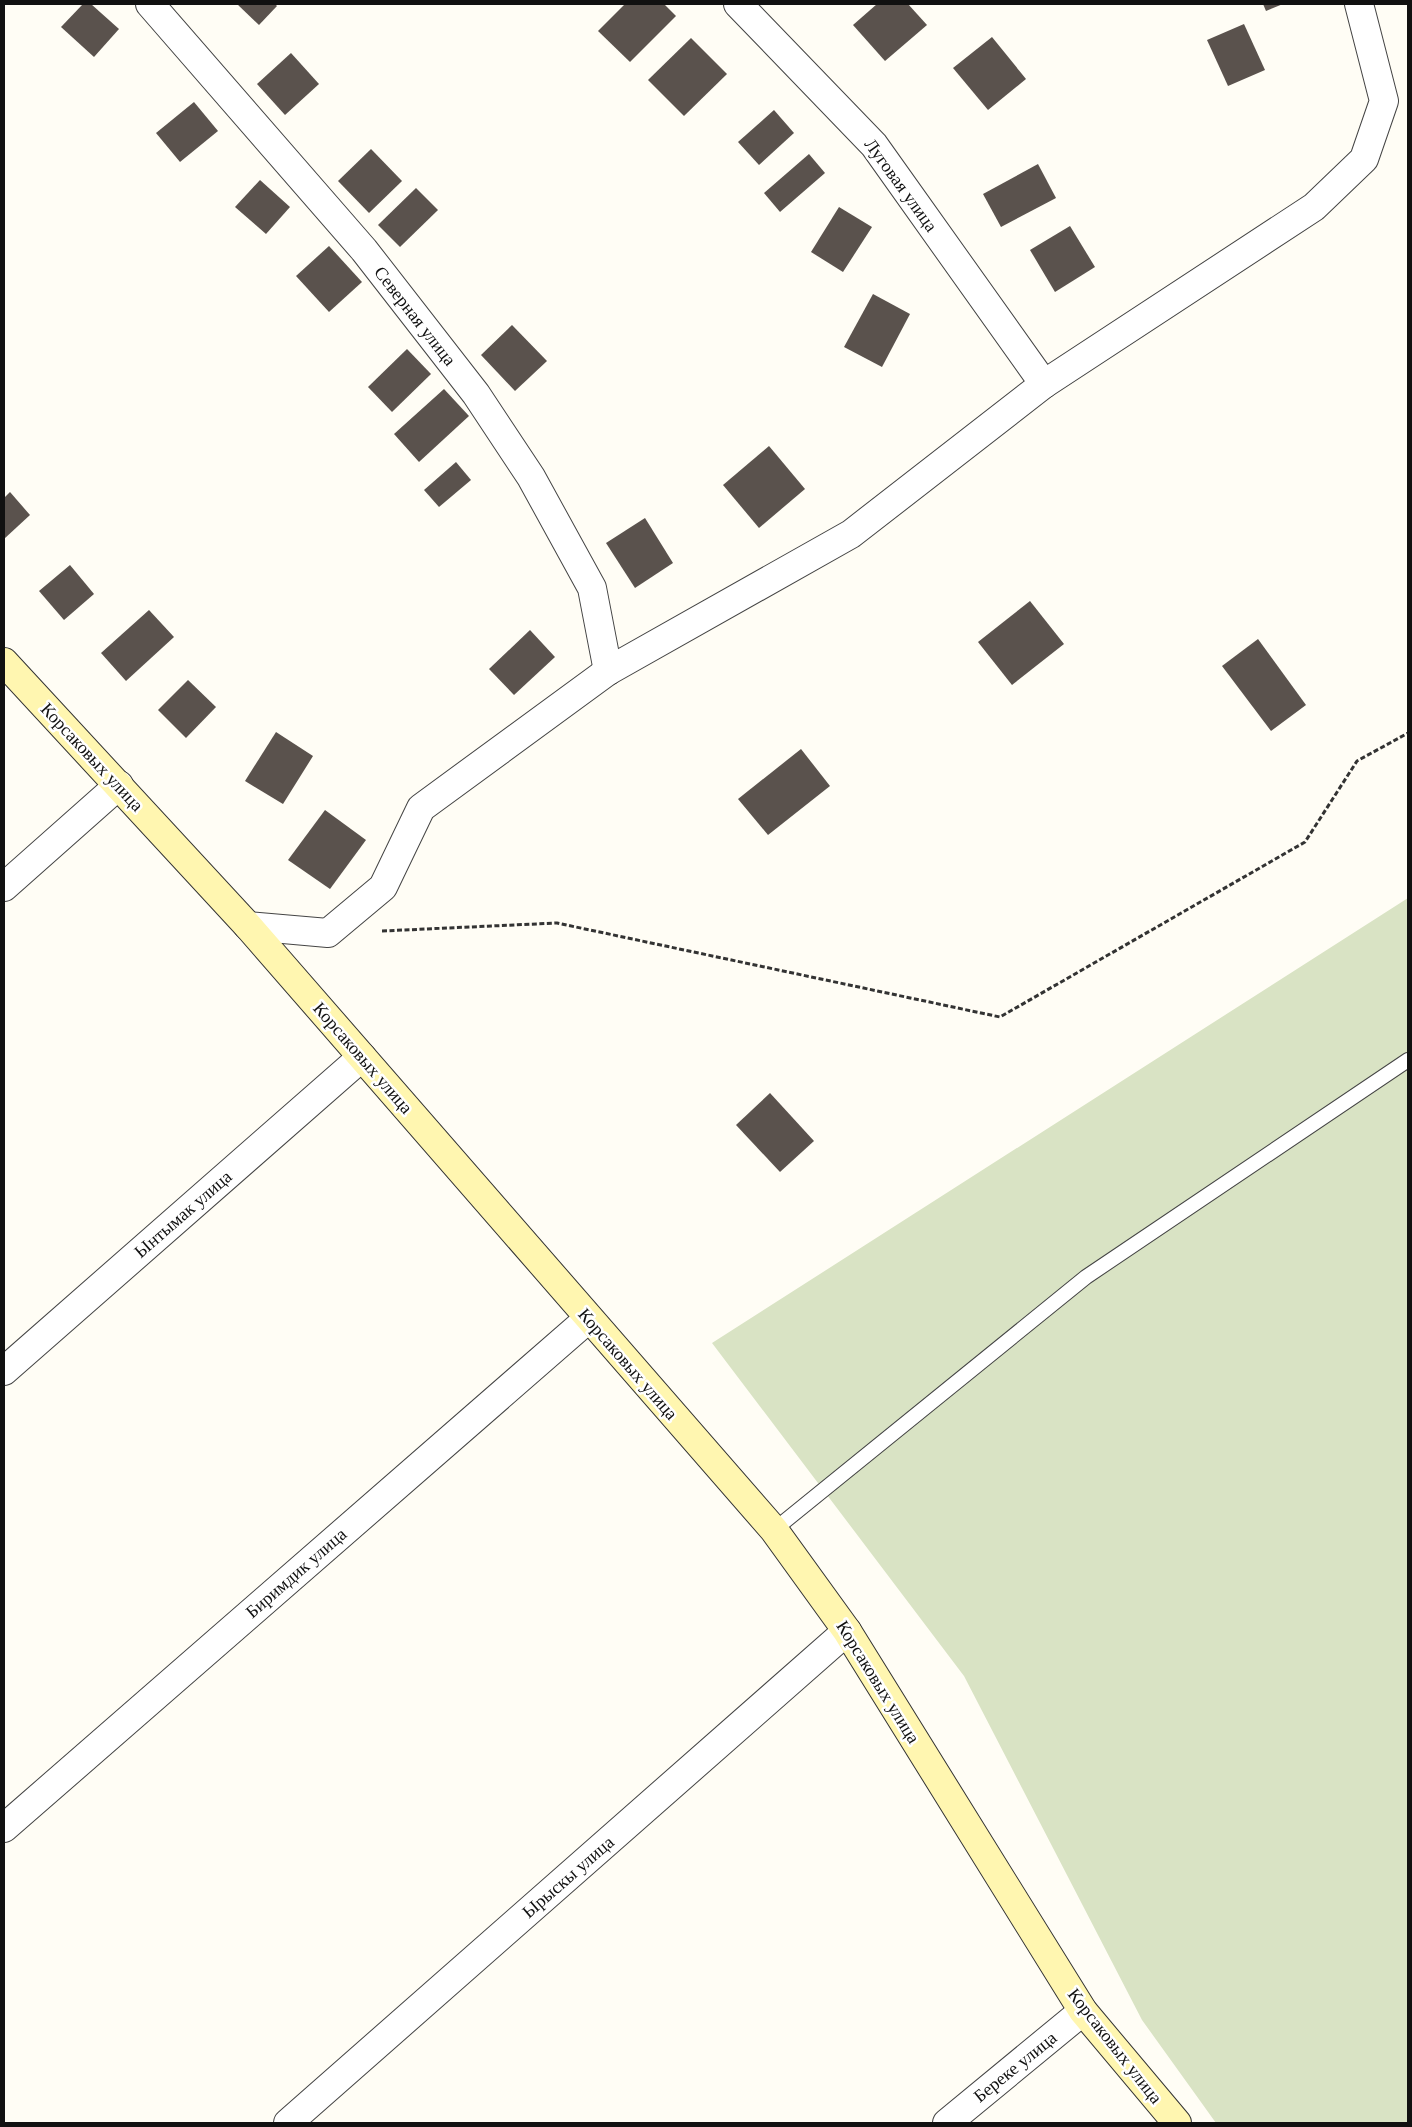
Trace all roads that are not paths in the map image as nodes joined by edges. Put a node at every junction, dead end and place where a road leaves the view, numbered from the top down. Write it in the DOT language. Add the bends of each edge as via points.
graph roads {
  1 [pos="150,4"];
  2 [pos="738,4"];
  3 [pos="1359,4"];
  4 [pos="1044,384"];
  5 [pos="4,662"];
  6 [pos="608,671"];
  7 [pos="119,785"];
  8 [pos="4,887"];
  9 [pos="248,926"];
  10 [pos="362,1057"];
  11 [pos="1408,1060"];
  12 [pos="588,1319"];
  13 [pos="4,1371"];
  14 [pos="774,1530"];
  15 [pos="847,1631"];
  16 [pos="4,1828"];
  17 [pos="1084,2011"];
  18 [pos="288,2123"];
  19 [pos="946,2123"];
  20 [pos="1177,2123"];
  1 -- 6 [label="street, Северная улица" via="364,250 476,394 531,477 592,588"];
  2 -- 4 [label="street, Луговая улица" via="874,145"];
  3 -- 4 [label="street" via="1384,101 1364,159 1314,207"];
  4 -- 6 [label="street" via="851,534"];
  5 -- 7 [label="street, Корсаковых улица"];
  6 -- 9 [label="street" via="421,808 383,887 328,933"];
  7 -- 8 [label="street"];
  7 -- 9 [label="street, Корсаковых улица"];
  9 -- 10 [label="street, Корсаковых улица"];
  10 -- 12 [label="street, Корсаковых улица"];
  10 -- 13 [label="street, Ынтымак улица"];
  11 -- 14 [label="lane" via="1086,1277"];
  12 -- 14 [label="street, Корсаковых улица"];
  12 -- 16 [label="street, Биримдик улица"];
  14 -- 15 [label="street, Корсаковых улица"];
  15 -- 17 [label="street, Корсаковых улица"];
  15 -- 18 [label="street, Ырыскы улица"];
  17 -- 19 [label="street, Береке улица"];
  17 -- 20 [label="street, Корсаковых улица"];
}
